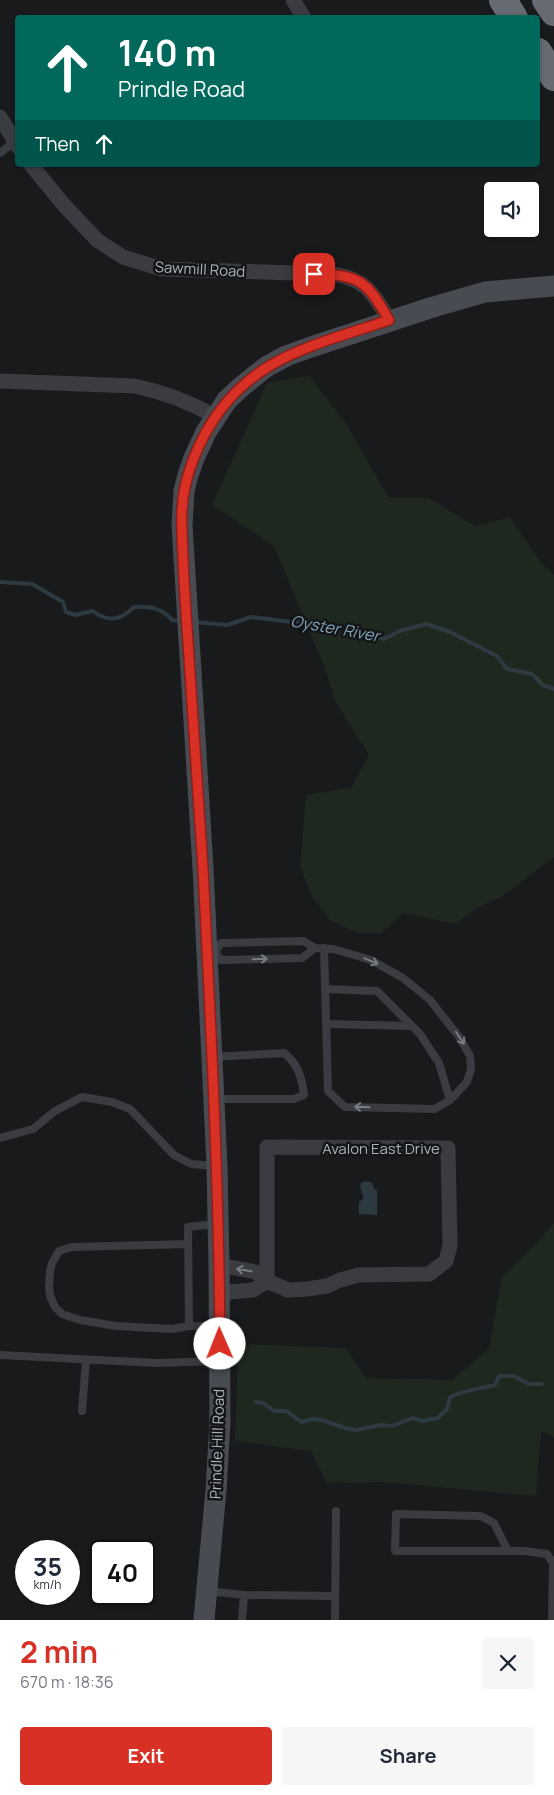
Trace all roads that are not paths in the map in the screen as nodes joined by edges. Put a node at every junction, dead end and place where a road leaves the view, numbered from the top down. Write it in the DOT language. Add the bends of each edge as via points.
graph roads {
  1 [pos="293,0"];
  2 [pos="503,0"];
  3 [pos="546,0"];
  4 [pos="554,12"];
  5 [pos="302,15"];
  6 [pos="512,15"];
  7 [pos="540,55"];
  8 [pos="554,77"];
  9 [pos="0,118"];
  10 [pos="15,143"];
  11 [pos="15,146"];
  12 [pos="0,153"];
  13 [pos="33,167"];
  14 [pos="554,286"];
  15 [pos="389,320"];
  16 [pos="0,380"];
  17 [pos="216,417"];
  18 [pos="315,948"];
  19 [pos="324,948"];
  20 [pos="211,952"];
  21 [pos="325,989"];
  22 [pos="327,1024"];
  23 [pos="412,1026"];
  24 [pos="211,1057"];
  25 [pos="213,1094"];
  26 [pos="450,1100"];
  27 [pos="0,1138"];
  28 [pos="216,1166"];
  29 [pos="218,1224"];
  30 [pos="188,1244"];
  31 [pos="219,1265"];
  32 [pos="267,1281"];
  33 [pos="219,1293"];
  34 [pos="189,1326"];
  35 [pos="220,1326"];
  36 [pos="0,1355"];
  37 [pos="86,1360"];
  38 [pos="220,1361"];
  39 [pos="82,1411"];
  40 [pos="336,1510"];
  41 [pos="508,1551"];
  42 [pos="207,1591"];
  43 [pos="244,1595"];
  44 [pos="335,1596"];
  45 [pos="204,1620"];
  46 [pos="242,1620"];
  47 [pos="334,1620"];
  48 [pos="552,1620"];
  1 -- 5 [label="street"];
  2 -- 6 [label="highway"];
  3 -- 4 [label="highway"];
  7 -- 8 [label="highway"];
  9 -- 10 [label="street"];
  11 -- 12 [label="lane"];
  13 -- 15 [label="street, Sawmill Road" via="97,240 123,258 162,269 346,276 369,289"];
  14 -- 15 [label="street, Prindle Hill Road" via="485,292"];
  15 -- 17 [label="street, Prindle Hill Road" via="266,367 227,400"];
  16 -- 17 [label="street" via="134,386 194,404"];
  17 -- 20 [label="street, Prindle Hill Road" via="194,458 184,491 182,525"];
  18 -- 19 [label="lane"];
  18 -- 20 [label="lane" via="303,941 221,943"];
  20 -- 18 [label="lane, one-way" via="221,960 302,958"];
  19 -- 21 [label="lane"];
  19 -- 26 [label="lane, one-way" via="371,960 403,978 430,1000 470,1056 467,1082"];
  20 -- 24 [label="street, Prindle Hill Road"];
  21 -- 22 [label="lane"];
  21 -- 23 [label="lane" via="378,991"];
  22 -- 23 [label="lane"];
  26 -- 22 [label="lane, one-way" via="435,1109 344,1106 328,1091"];
  23 -- 26 [label="lane" via="439,1063"];
  24 -- 25 [label="street, Prindle Hill Road"];
  24 -- 25 [label="lane" via="284,1053 293,1060 302,1075 304,1094 294,1099"];
  25 -- 28 [label="street, Prindle Hill Road"];
  27 -- 28 [label="lane" via="33,1129 55,1111 82,1097 130,1109 174,1155 191,1164"];
  28 -- 29 [label="street, Prindle Hill Road"];
  29 -- 30 [label="lane" via="188,1227"];
  29 -- 31 [label="street, Prindle Hill Road"];
  30 -- 34 [label="lane"];
  30 -- 34 [label="lane" via="62,1249 52,1263 49,1287 58,1311 80,1320 144,1328"];
  32 -- 31 [label="street, Avalon East Drive, one-way" via="256,1272"];
  31 -- 33 [label="street, Prindle Hill Road"];
  32 -- 32 [label="street, Avalon East Drive" via="288,1290 307,1289 359,1276 429,1274 435,1271 446,1261 450,1246 448,1148 267,1147"];
  32 -- 33 [label="street" via="253,1290"];
  33 -- 35 [label="street, Prindle Hill Road"];
  34 -- 35 [label="lane"];
  35 -- 38 [label="street, Prindle Hill Road"];
  36 -- 37 [label="lane"];
  37 -- 38 [label="lane"];
  37 -- 39 [label="lane"];
  38 -- 42 [label="street, Prindle Hill Road" via="220,1423"];
  40 -- 44 [label="lane"];
  41 -- 41 [label="lane" via="395,1551 396,1514 481,1516 494,1523"];
  41 -- 48 [label="lane" via="547,1554 553,1563"];
  42 -- 43 [label="lane"];
  42 -- 45 [label="street, Prindle Hill Road"];
  43 -- 44 [label="lane"];
  43 -- 46 [label="lane"];
  44 -- 47 [label="lane"];
}
